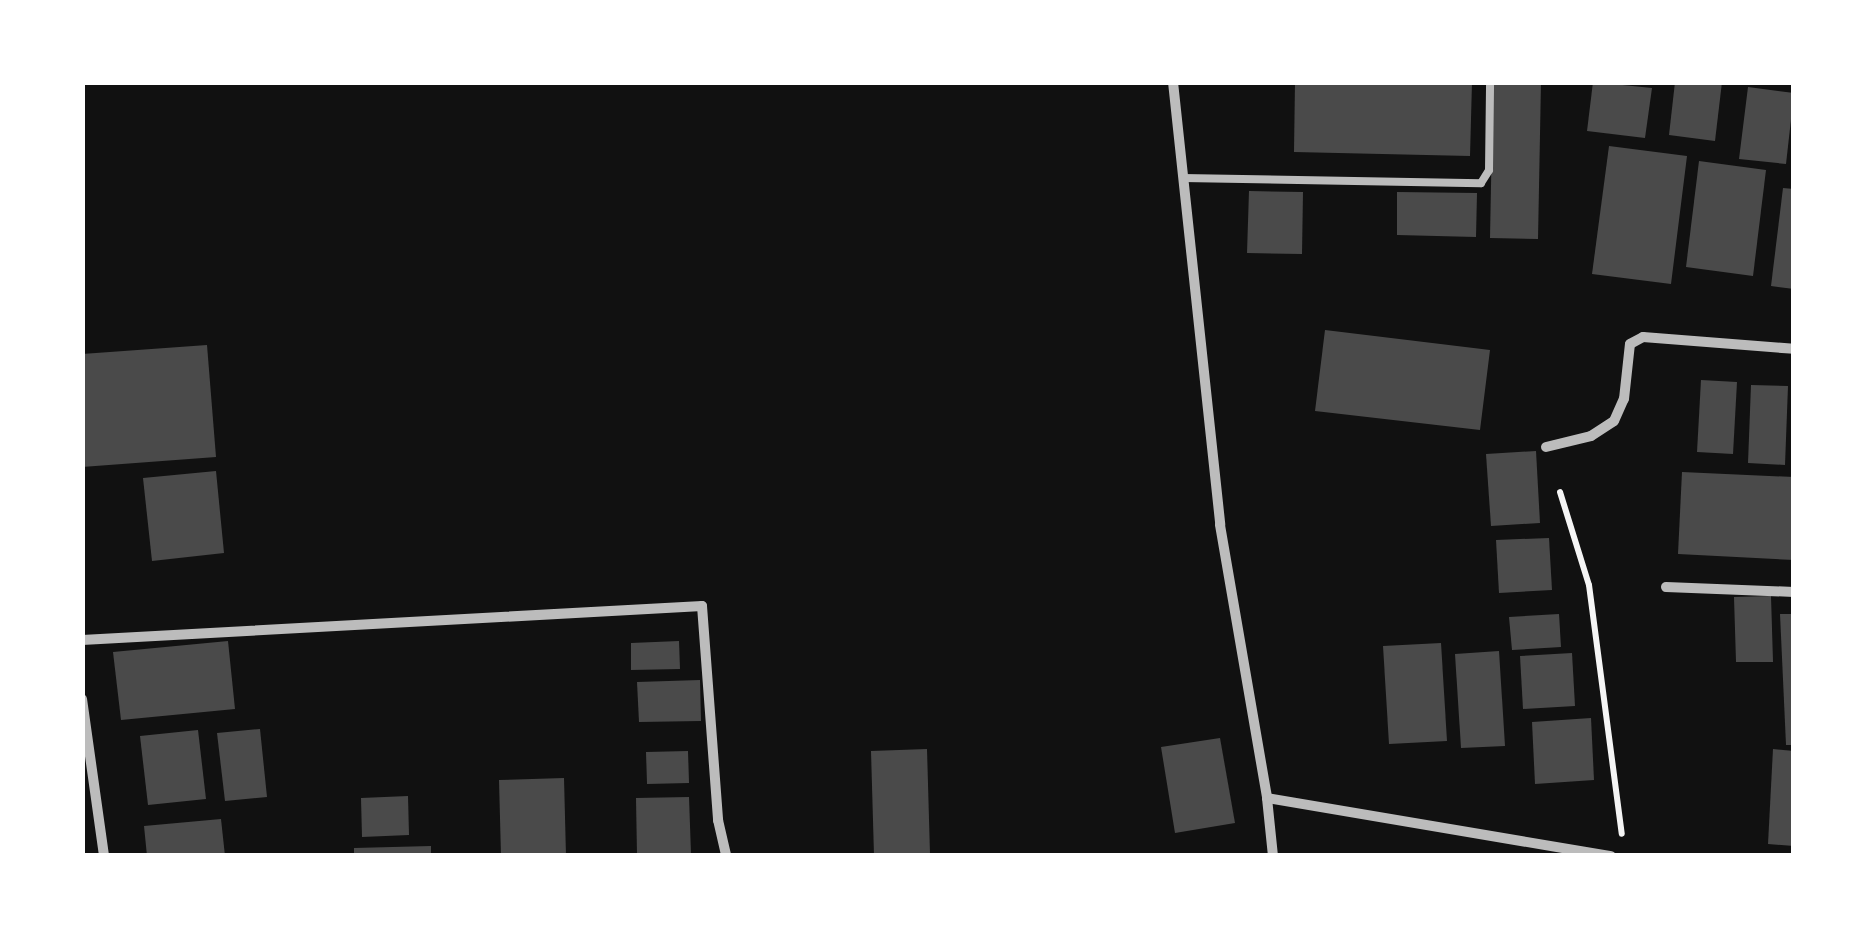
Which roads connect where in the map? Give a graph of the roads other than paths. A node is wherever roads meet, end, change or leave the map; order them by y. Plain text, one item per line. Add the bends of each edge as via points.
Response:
1 (1173, 82) edge
2 (1490, 82) edge
3 (1183, 178) junction
4 (1794, 349) edge
5 (1546, 447) dead end
6 (1666, 588) dead end
7 (1794, 592) edge
8 (82, 640) edge
9 (82, 699) edge
10 (1268, 798) junction
11 (104, 856) edge
12 (726, 856) edge
13 (1273, 856) edge
14 (1612, 856) edge

1 - 3 street
2 - 3 lane via 1490,170 1481,183
3 - 10 street via 1220,525
4 - 5 street via 1643,337 1630,344 1624,399 1614,421 1591,436
6 - 7 street
8 - 12 street via 702,606
9 - 11 street
10 - 13 street
10 - 14 street

